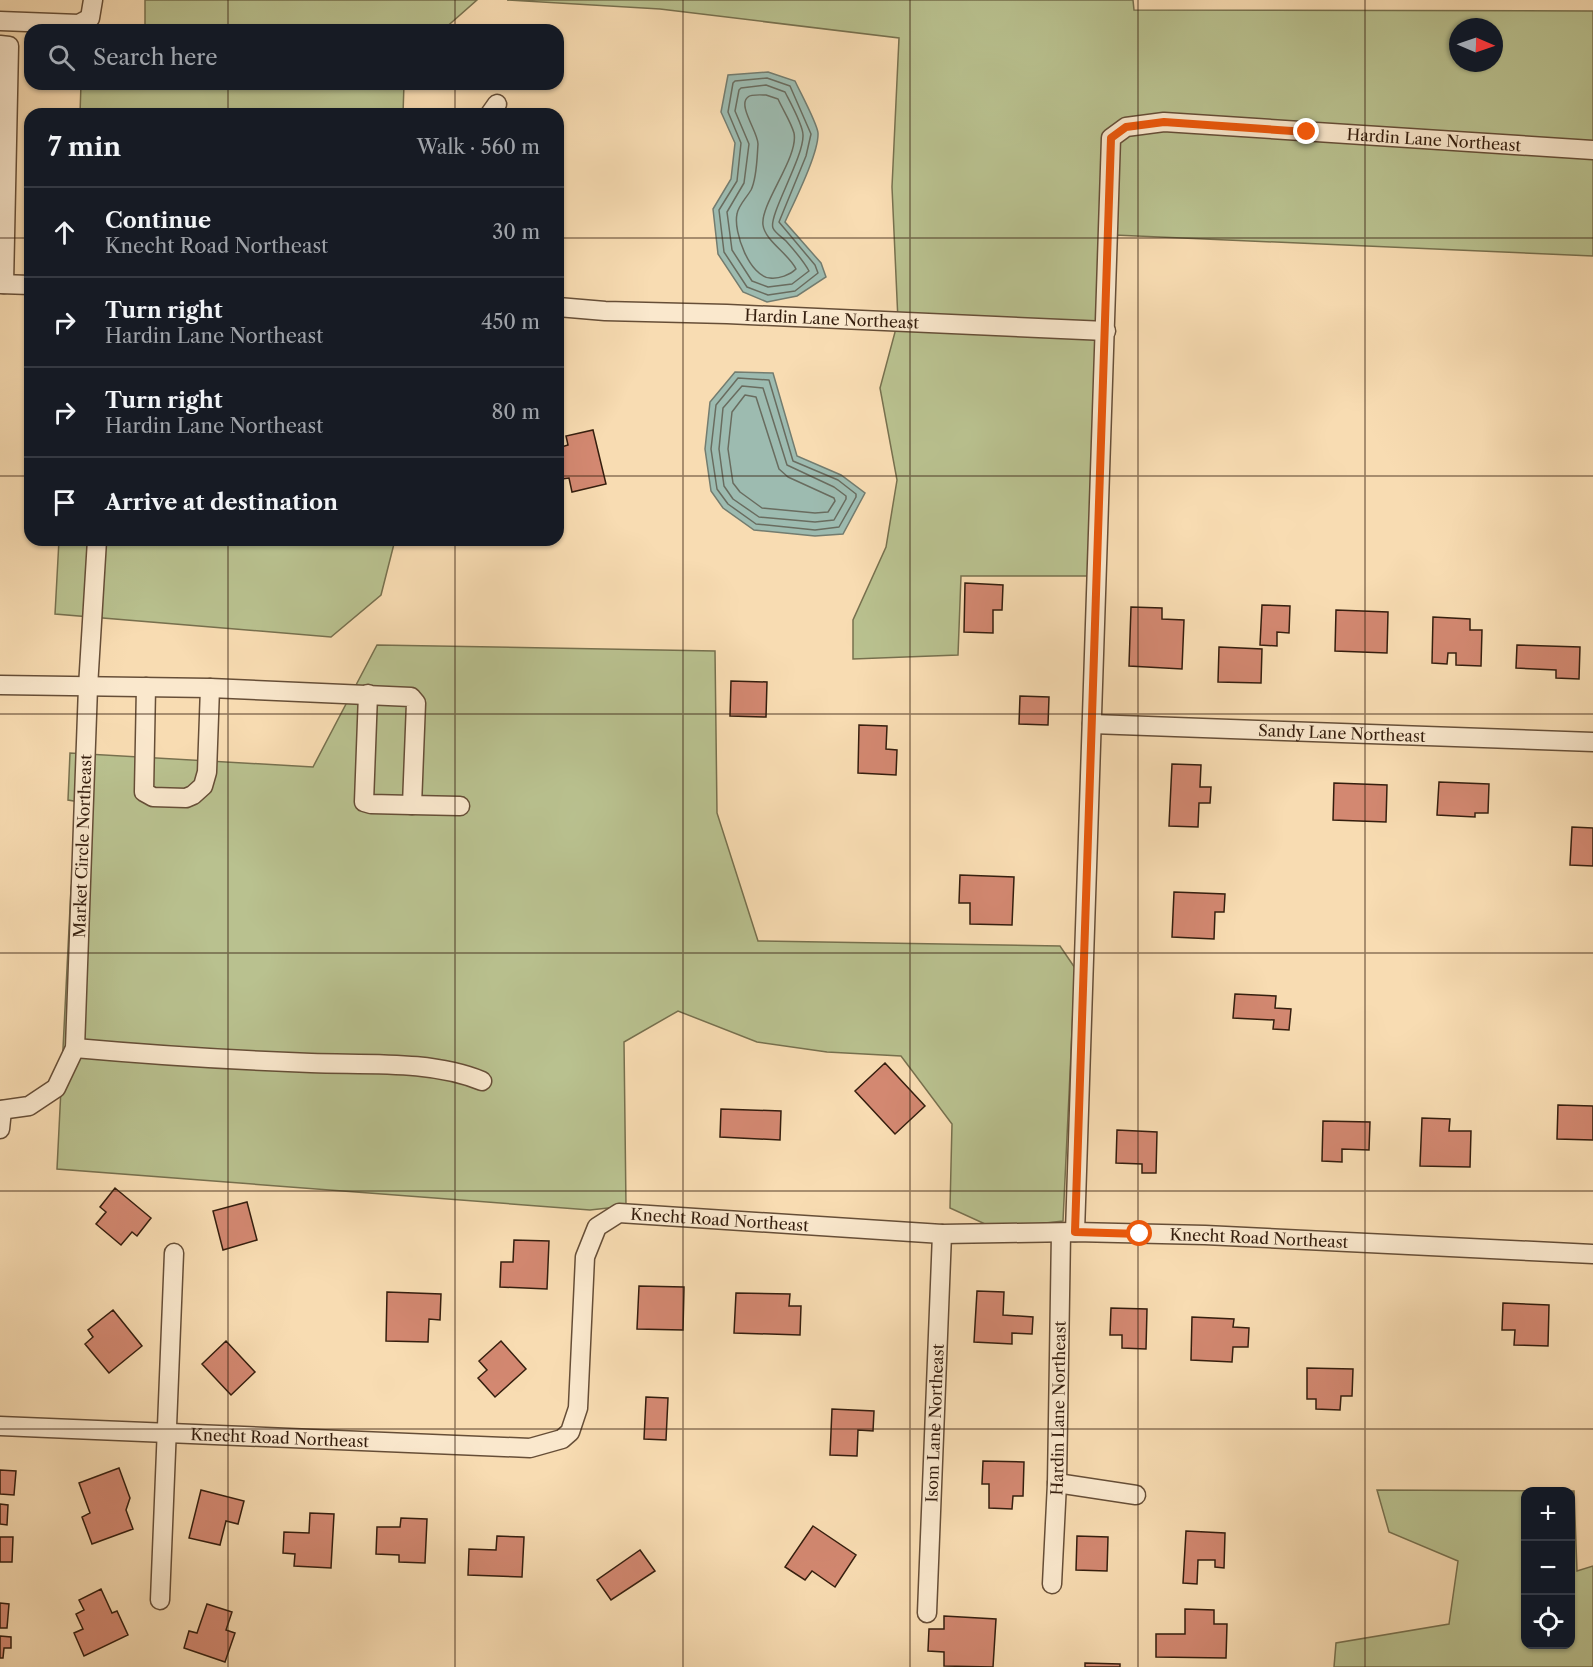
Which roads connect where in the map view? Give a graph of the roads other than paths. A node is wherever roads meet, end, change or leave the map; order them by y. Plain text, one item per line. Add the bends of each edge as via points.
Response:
1 (93, 0) edge
2 (0, 21) edge
3 (0, 45) edge
4 (1593, 150) edge
5 (2, 284) edge
6 (24, 285) edge
7 (564, 308) edge
8 (1106, 331) junction
9 (97, 546) edge
10 (0, 685) edge
11 (88, 687) junction
12 (146, 687) junction
13 (210, 688) junction
14 (368, 694) junction
15 (1092, 724) junction
16 (1593, 742) edge
17 (412, 805) junction
18 (460, 806) dead end
19 (75, 1048) junction
20 (482, 1081) dead end
21 (1, 1110) edge
22 (0, 1129) edge
23 (1068, 1233) junction
24 (942, 1234) junction
25 (174, 1253) dead end
26 (1593, 1254) edge
27 (0, 1426) edge
28 (167, 1431) junction
29 (1057, 1483) junction
30 (1136, 1495) dead end
31 (1052, 1584) dead end
32 (160, 1600) dead end
33 (927, 1613) dead end

1 - 2 street via 90,18 79,24
3 - 5 street via 9,46
4 - 8 street, Hardin Lane Northeast via 1164,122 1126,127 1111,138
5 - 6 street
7 - 8 street, Hardin Lane Northeast
8 - 15 street, Hardin Lane Northeast
9 - 11 street, Market Circle Northeast
10 - 11 street
11 - 12 street
11 - 19 street, Market Circle Northeast
12 - 13 street
12 - 13 street via 142,788 147,796 186,798 199,790 207,772
13 - 14 street
14 - 17 street via 411,697 416,703
14 - 17 street via 364,802
15 - 16 street, Sandy Lane Northeast
15 - 23 street, Hardin Lane Northeast
17 - 18 street
19 - 20 street via 414,1067 446,1070
19 - 21 street, Market Circle Northeast via 56,1088 29,1106
21 - 22 street
23 - 24 street, Knecht Road Northeast
23 - 26 street, Knecht Road Northeast
23 - 29 street, Hardin Lane Northeast
24 - 28 street, Knecht Road Northeast via 619,1213 597,1227 585,1257 578,1408 570,1432 562,1439 530,1448
24 - 33 street, Isom Lane Northeast
25 - 28 street
27 - 28 street, Knecht Road Northeast
28 - 32 street
29 - 30 street
29 - 31 street, Hardin Lane Northeast

